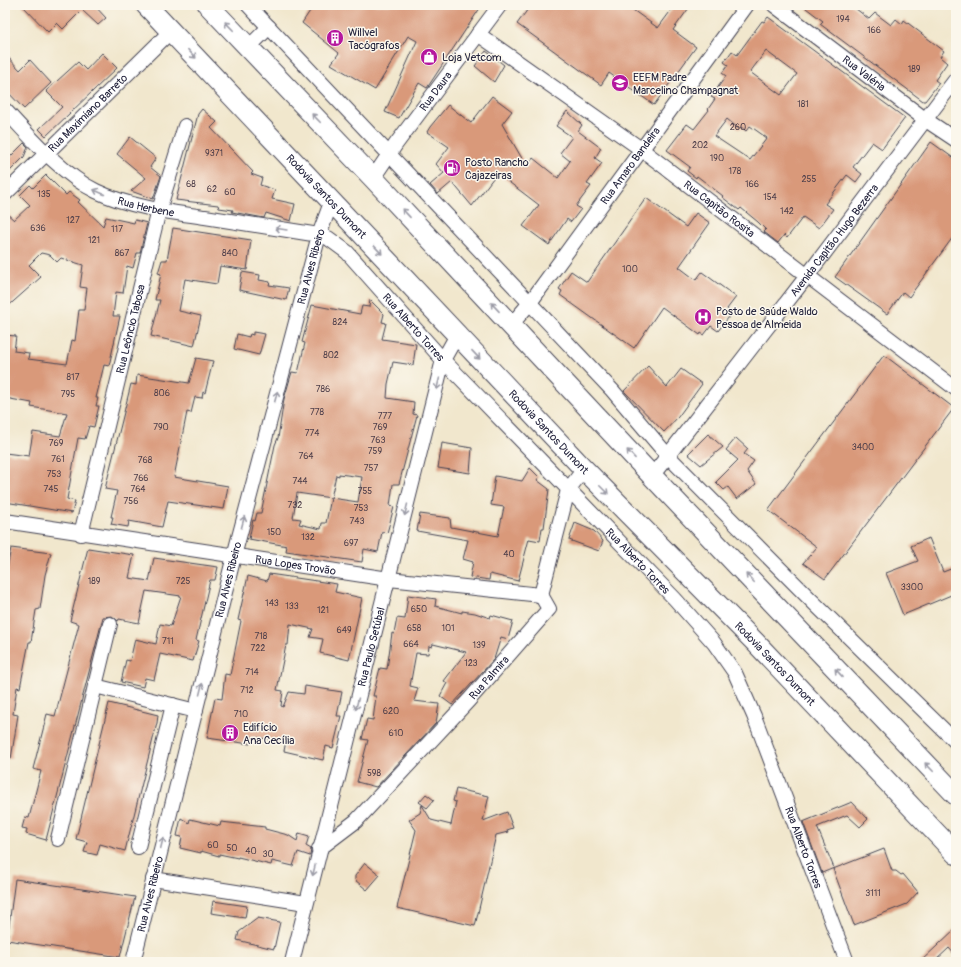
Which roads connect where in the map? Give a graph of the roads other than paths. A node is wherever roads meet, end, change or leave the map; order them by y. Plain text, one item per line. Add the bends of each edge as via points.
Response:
1 (146, 5) edge
2 (208, 5) edge
3 (248, 5) edge
4 (500, 5) edge
5 (747, 5) edge
6 (774, 5) edge
7 (269, 27) junction
8 (171, 31) junction
9 (478, 34) junction
10 (249, 47) junction
11 (956, 79) edge
12 (5, 110) edge
13 (926, 120) junction
14 (185, 126) dead end
15 (956, 140) edge
16 (641, 148) junction
17 (46, 153) junction
18 (390, 154) junction
19 (373, 178) junction
20 (5, 194) edge
21 (332, 200) junction
22 (159, 210) junction
23 (319, 235) junction
24 (807, 276) junction
25 (529, 304) junction
26 (511, 325) junction
27 (457, 335) junction
28 (443, 360) junction
29 (956, 390) edge
30 (668, 456) junction
31 (584, 469) junction
32 (652, 476) junction
33 (568, 490) junction
34 (5, 521) edge
35 (81, 534) junction
36 (234, 556) junction
37 (389, 579) junction
38 (540, 595) junction
39 (110, 624) dead end
40 (95, 686) junction
41 (173, 705) junction
42 (196, 711) junction
43 (956, 742) edge
44 (956, 795) edge
45 (58, 839) dead end
46 (138, 847) dead end
47 (319, 849) junction
48 (956, 854) edge
49 (153, 879) junction
50 (306, 903) junction
51 (133, 962) edge
52 (292, 962) edge
53 (847, 962) edge

1 - 8 highway, Rodovia Santos Dumont
10 -> 2 highway
3 - 7 street
4 - 9 street, Rua Daura
5 - 16 street, Rua Amaro Bandeira
6 - 13 street, Rua Valéria
7 - 10 street
7 - 18 street
8 - 17 street, Rua Maximiano Barreto
8 -> 21 highway, Rodovia Santos Dumont
9 - 16 street, Rua Capitão Rosita
9 - 18 street, Rua Daura
19 -> 10 highway
11 - 13 street, Avenida Capitão Hugo Bezerra
12 - 17 street, Rua Herbene
13 - 15 street, Rua Valéria
13 - 24 street, Avenida Capitão Hugo Bezerra
14 - 22 street, Rua Leôncio Tabosa
16 - 24 street, Rua Capitão Rosita
16 - 25 street, Rua Amaro Bandeira
17 - 20 street, Rua Maximiano Barreto
22 -> 17 street, Rua Herbene via 95,191
18 - 19 street, Rua Daura
18 - 25 street
26 -> 19 highway
21 - 23 street, Rua Alves Ribeiro
21 -> 27 highway, Rodovia Santos Dumont
23 -> 22 street, Rua Herbene
22 - 35 street, Rua Leôncio Tabosa
23 - 28 street, Rua Alberto Torres via 328,238 347,252
36 -> 23 street, Rua Alves Ribeiro
24 - 29 street, Rua Capitão Rosita
24 - 30 street, Avenida Capitão Hugo Bezerra
25 - 26 street, Rua Amaro Bandeira
25 - 30 street via 612,390
32 -> 26 highway
27 - 28 street, Rua Paulo Setúbal
27 -> 31 highway, Rodovia Santos Dumont
28 - 33 street, Rua Alberto Torres
28 -> 37 street, Rua Paulo Setúbal
30 - 32 street, Avenida Capitão Hugo Bezerra
30 - 43 street via 810,600
31 - 33 street
31 -> 48 highway, Rodovia Santos Dumont via 755,642
44 -> 32 highway
33 - 38 street
33 - 53 street, Rua Alberto Torres via 675,599 714,643 735,673 754,716
34 - 35 street, Rua Lopes Trovão
35 - 36 street, Rua Lopes Trovão
36 - 37 street, Rua Lopes Trovão
42 -> 36 street, Rua Alves Ribeiro
37 - 38 street, Rua Lopes Trovão
37 -> 47 street, Rua Paulo Setúbal
38 - 47 street, Rua Palmira via 549,609 356,822
39 - 40 street
40 - 41 street
40 - 45 street
41 - 42 street
41 - 46 street
49 -> 42 street, Rua Alves Ribeiro
47 -> 50 street, Rua Paulo Setúbal
49 - 50 street
49 - 51 street, Rua Alves Ribeiro
50 - 52 street, Rua Paulo Setúbal

